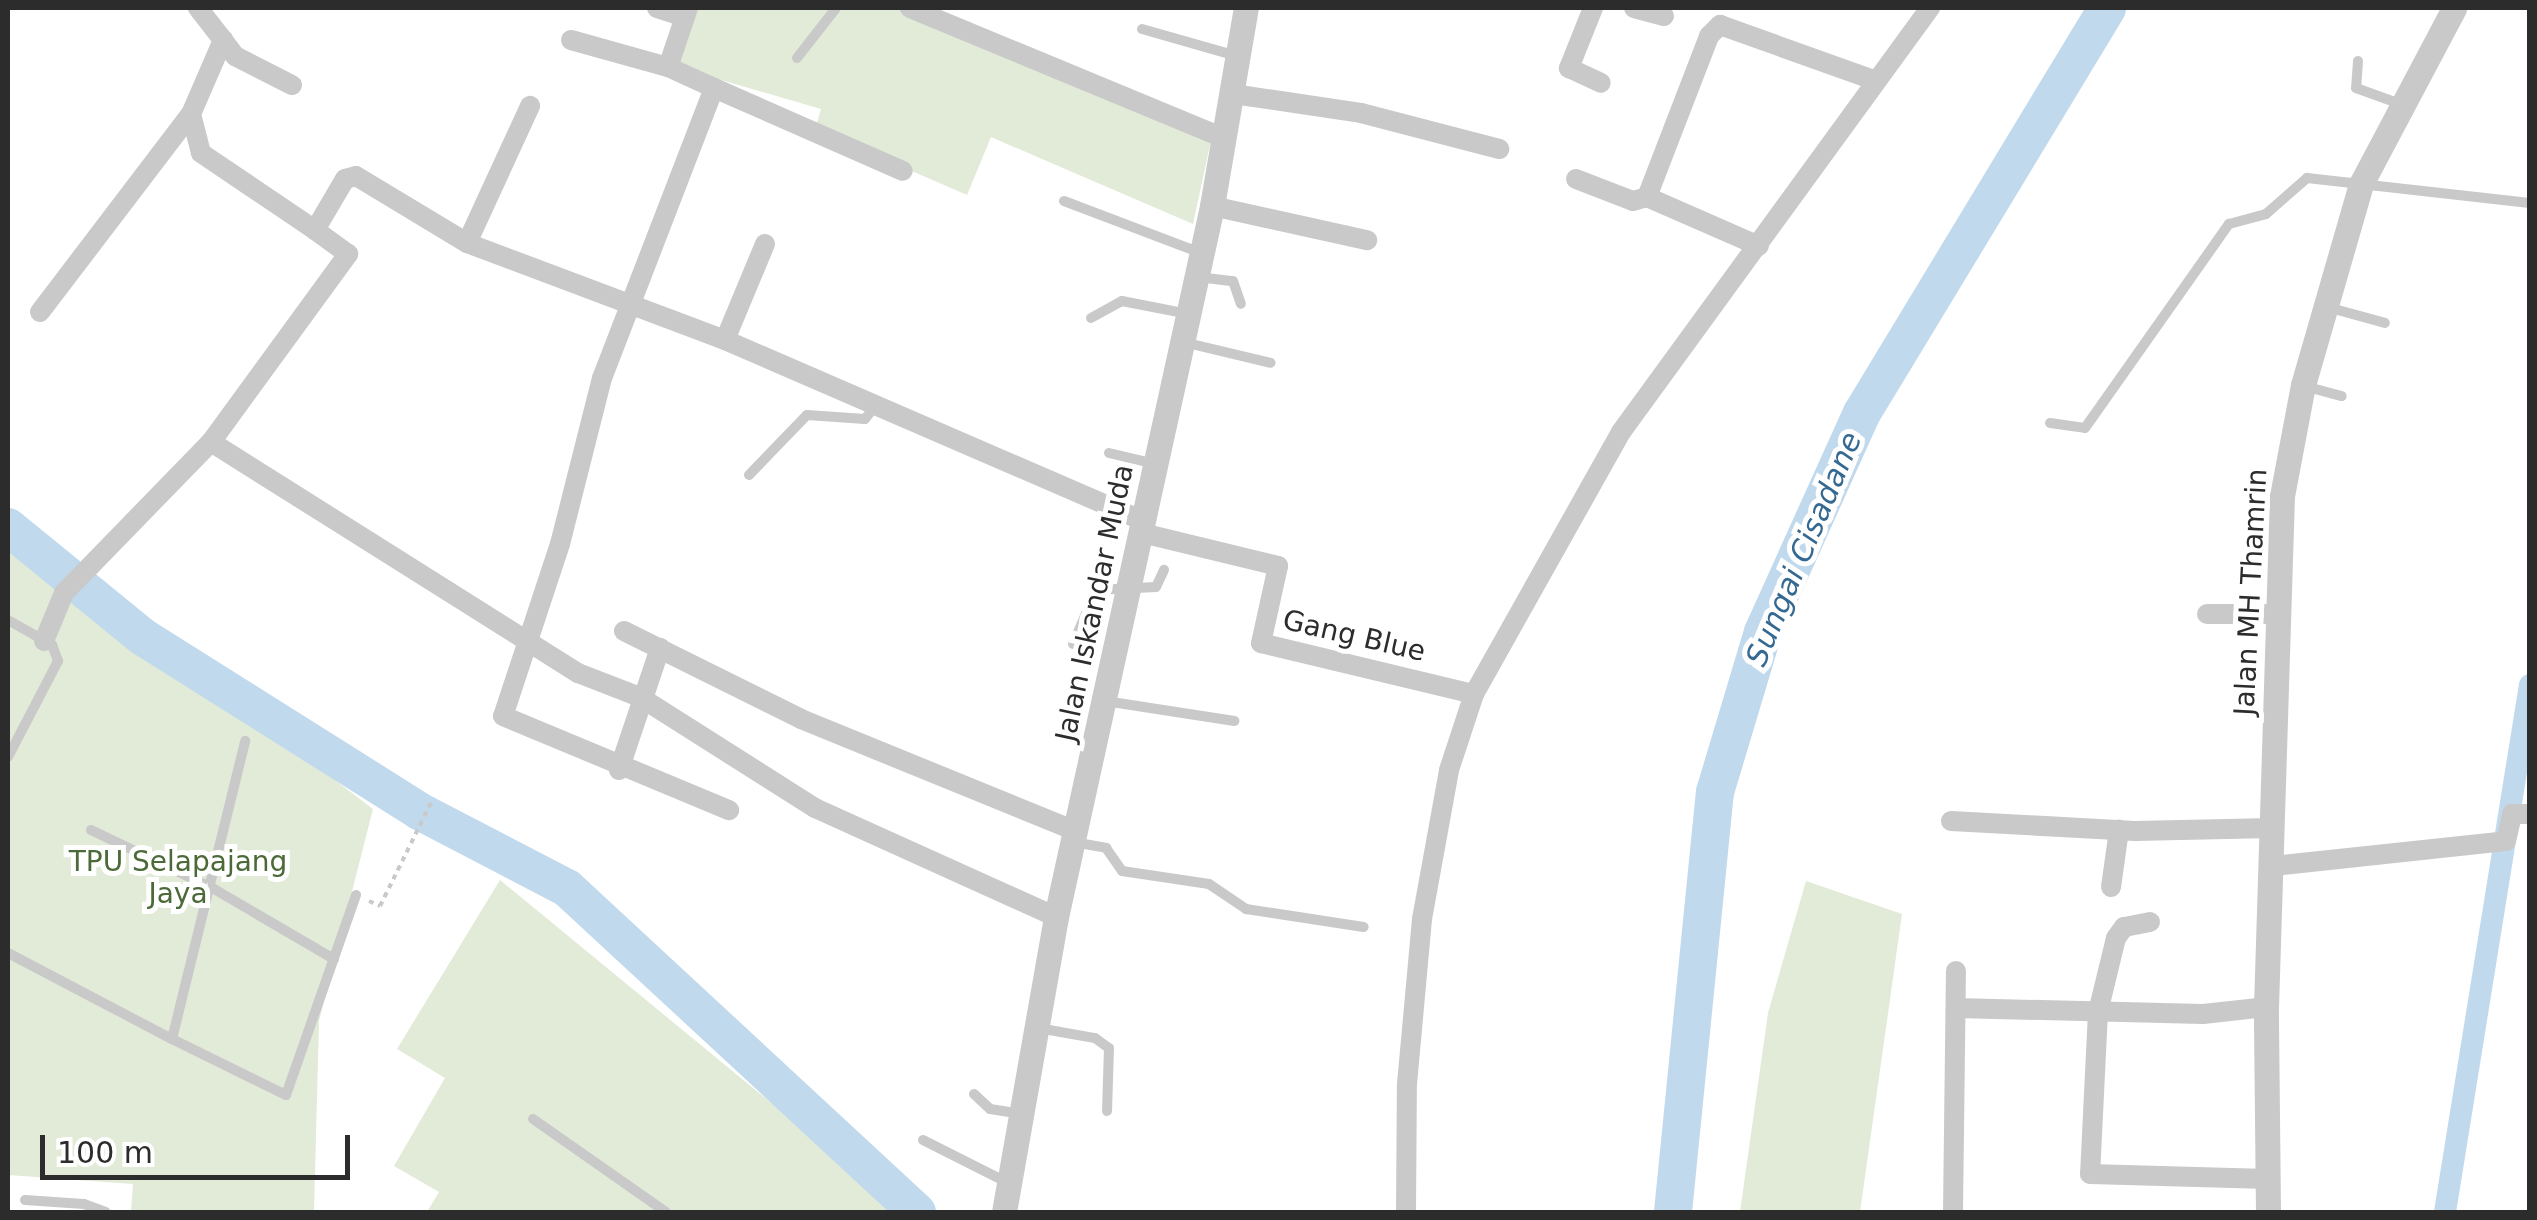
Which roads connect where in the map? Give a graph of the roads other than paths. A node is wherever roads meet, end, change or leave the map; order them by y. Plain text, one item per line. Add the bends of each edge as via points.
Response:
1 (198, 8) edge
2 (657, 8) edge
3 (836, 8) edge
4 (910, 8) edge
5 (1246, 8) edge
6 (1593, 8) edge
7 (1634, 8) edge
8 (1930, 8) edge
9 (2454, 8) edge
10 (686, 12) edge
11 (1664, 16) dead end
12 (1142, 28) dead end
13 (224, 40) junction
14 (572, 40) dead end
15 (1238, 56) junction
16 (797, 58) dead end
17 (2358, 61) dead end
18 (668, 67) junction
19 (1876, 81) junction
20 (1601, 82) dead end
21 (292, 86) dead end
22 (714, 88) junction
23 (1233, 94) junction
24 (2404, 105) junction
25 (530, 106) dead end
26 (191, 114) junction
27 (1221, 138) junction
28 (1499, 150) dead end
29 (903, 171) dead end
30 (1576, 180) dead end
31 (2361, 184) junction
32 (1647, 198) junction
33 (1064, 202) dead end
34 (2530, 202) edge
35 (1212, 206) junction
36 (315, 230) junction
37 (1367, 240) dead end
38 (467, 242) junction
39 (765, 244) dead end
40 (1759, 246) junction
41 (1199, 266) junction
42 (628, 302) junction
43 (1241, 304) dead end
44 (2326, 306) junction
45 (40, 312) dead end
46 (1189, 314) junction
47 (1090, 318) dead end
48 (2385, 323) dead end
49 (725, 340) junction
50 (1182, 342) junction
51 (1271, 363) dead end
52 (2303, 386) junction
53 (2342, 396) dead end
54 (876, 405) junction
55 (2050, 424) dead end
56 (210, 442) junction
57 (1109, 452) dead end
58 (1156, 464) junction
59 (749, 476) dead end
60 (1143, 527) junction
61 (1164, 570) dead end
62 (1130, 584) junction
63 (2207, 614) dead end
64 (2275, 614) junction
65 (8, 620) edge
66 (624, 631) dead end
67 (44, 641) junction
68 (529, 642) junction
69 (1074, 644) dead end
70 (660, 648) junction
71 (1474, 694) junction
72 (640, 696) junction
73 (1104, 700) junction
74 (1234, 721) dead end
75 (245, 741) dead end
76 (8, 757) edge
77 (619, 770) junction
78 (729, 810) dead end
79 (2530, 814) edge
80 (1951, 821) dead end
81 (2273, 828) junction
82 (92, 830) dead end
83 (2120, 830) junction
84 (1073, 836) junction
85 (2273, 866) junction
86 (2111, 888) dead end
87 (214, 889) junction
88 (356, 895) dead end
89 (1056, 916) junction
90 (2150, 922) dead end
91 (1364, 927) dead end
92 (8, 953) edge
93 (334, 959) junction
94 (1956, 971) dead end
95 (2266, 1007) junction
96 (1956, 1008) junction
97 (2098, 1012) junction
98 (1036, 1027) junction
99 (172, 1039) junction
100 (974, 1094) dead end
101 (1106, 1110) dead end
102 (1022, 1114) junction
103 (533, 1119) dead end
104 (922, 1140) dead end
105 (2268, 1180) junction
106 (1009, 1184) junction
107 (25, 1200) dead end
108 (106, 1212) edge
109 (666, 1212) edge
110 (1004, 1212) edge
111 (1406, 1212) edge
112 (1953, 1212) edge
113 (2268, 1212) edge

1 - 13 street
2 - 10 street
3 - 16 lane
4 - 27 street
5 - 15 street, Jalan Iskandar Muda
6 - 20 street via 1569,68
7 - 11 street
8 - 19 street
9 - 24 street, Jalan MH Thamrin
10 - 18 street
12 - 15 lane
13 - 21 street via 235,56
13 - 26 street
14 - 18 street
15 - 23 street, Jalan Iskandar Muda
17 - 24 lane via 2356,88
18 - 22 street
19 - 32 street via 1720,25 1709,36
19 - 40 street
22 - 29 street
22 - 42 street
23 - 27 street, Jalan Iskandar Muda
23 - 28 street via 1361,112
24 - 31 street, Jalan MH Thamrin
25 - 38 street
26 - 36 street via 201,152
26 - 45 street
27 - 35 street, Jalan Iskandar Muda
30 - 32 street via 1633,201
31 - 34 lane
31 - 44 street, Jalan MH Thamrin
31 - 55 lane via 2307,178 2266,214 2234,220 2093,420 2075,430
32 - 40 street
33 - 41 lane
35 - 37 street
35 - 41 street, Jalan Iskandar Muda
36 - 38 street via 350,175
36 - 56 street via 348,254
38 - 42 street
39 - 49 street
40 - 71 street via 1621,432
41 - 43 lane via 1233,282
41 - 46 street, Jalan Iskandar Muda
42 - 49 street
42 - 68 street
44 - 48 lane
44 - 52 street, Jalan MH Thamrin
46 - 47 lane via 1122,300
46 - 50 street, Jalan Iskandar Muda
49 - 54 street
50 - 51 lane
50 - 58 street, Jalan Iskandar Muda
52 - 53 lane
52 - 64 street, Jalan MH Thamrin via 2282,496
54 - 59 lane via 865,419 807,415
54 - 60 street
56 - 67 street via 64,593
56 - 68 street
57 - 58 lane
58 - 60 street, Jalan Iskandar Muda
60 - 62 street, Jalan Iskandar Muda
60 - 71 street, Gang Blue via 1278,566 1261,644
61 - 62 lane via 1156,587
62 - 69 lane via 1096,590
62 - 73 street, Jalan Iskandar Muda
63 - 64 street
64 - 81 street, Jalan MH Thamrin
65 - 67 lane
66 - 70 street
67 - 76 lane via 56,651 56,672
68 - 72 street via 578,673
68 - 77 street via 503,716
70 - 72 street
70 - 84 street via 802,719
71 - 111 street via 1449,770 1420,934 1406,1084
72 - 77 street
72 - 89 street via 816,808
73 - 74 lane
73 - 84 street, Jalan Iskandar Muda
75 - 87 lane
77 - 78 street
79 - 85 street via 2512,814 2506,841
80 - 83 street
81 - 83 street
81 - 85 street, Jalan MH Thamrin
82 - 87 lane
83 - 86 street
84 - 89 street, Jalan Iskandar Muda
84 - 91 lane via 1106,848 1122,871 1210,884 1246,908
85 - 95 street, Jalan MH Thamrin
87 - 93 lane
87 - 99 lane
88 - 93 lane
89 - 98 street, Jalan Iskandar Muda
90 - 97 street via 2124,928 2116,938
92 - 99 lane
93 - 99 lane via 284,1096
94 - 96 street
95 - 97 street
95 - 105 street, Jalan MH Thamrin
96 - 97 street
96 - 112 street
97 - 105 street via 2090,1174
98 - 101 lane via 1095,1038 1109,1048
98 - 102 street, Jalan Iskandar Muda
100 - 102 lane via 990,1108
102 - 106 street, Jalan Iskandar Muda
103 - 109 lane
104 - 106 lane
105 - 113 street, Jalan MH Thamrin
106 - 110 street, Jalan Iskandar Muda
107 - 108 lane

